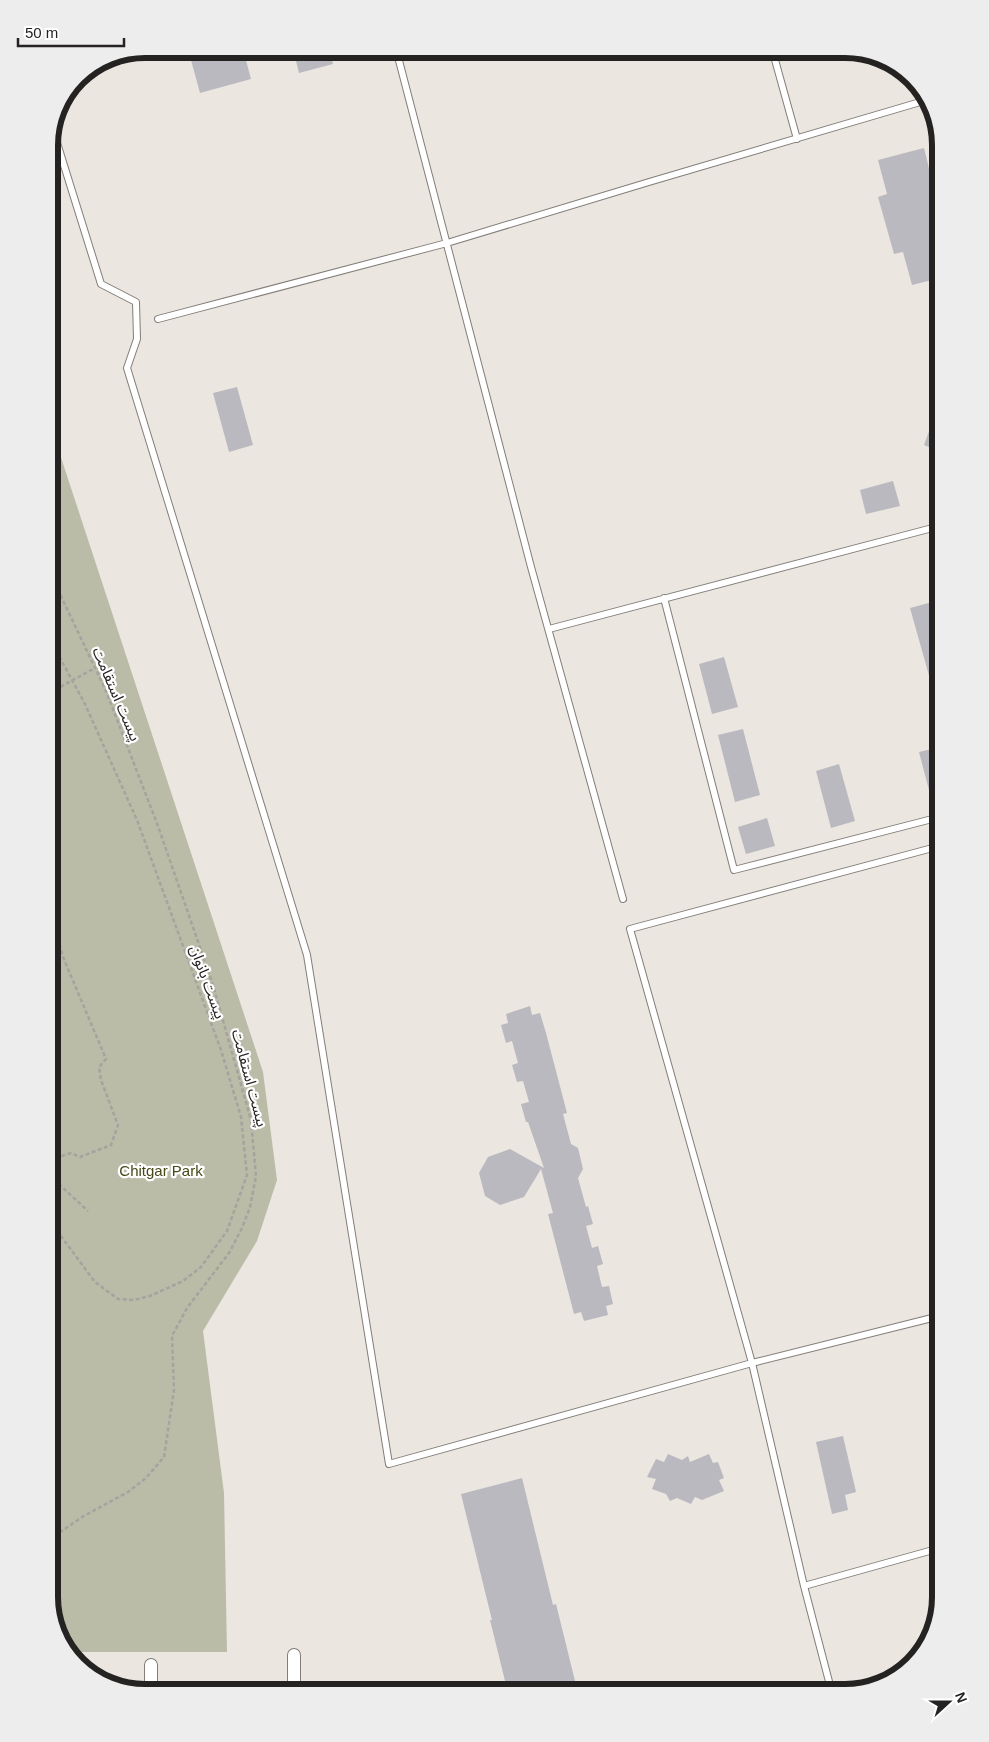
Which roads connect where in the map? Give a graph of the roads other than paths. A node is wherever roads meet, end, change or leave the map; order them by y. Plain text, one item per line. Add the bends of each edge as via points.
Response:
1 (398, 58) edge
2 (774, 58) edge
3 (920, 102) edge
4 (796, 139) junction
5 (58, 146) edge
6 (447, 243) junction
7 (158, 319) dead end
8 (932, 528) edge
9 (664, 598) junction
10 (548, 629) junction
11 (932, 819) edge
12 (932, 848) edge
13 (623, 899) dead end
14 (932, 1318) edge
15 (752, 1363) junction
16 (932, 1550) edge
17 (804, 1586) junction
18 (294, 1655) dead end
19 (152, 1665) dead end
20 (151, 1684) edge
21 (294, 1684) edge
22 (830, 1684) edge

1 - 6 lane
2 - 4 lane
3 - 4 lane
4 - 6 lane
5 - 15 lane via 101,284 136,302 137,339 127,368 307,955 389,1464
6 - 7 lane
6 - 10 lane
8 - 9 lane
9 - 10 lane
9 - 11 lane via 734,870
10 - 13 lane
12 - 15 lane via 630,929
14 - 15 lane
15 - 17 lane
16 - 17 lane
17 - 22 lane
18 - 21 street
19 - 20 street

